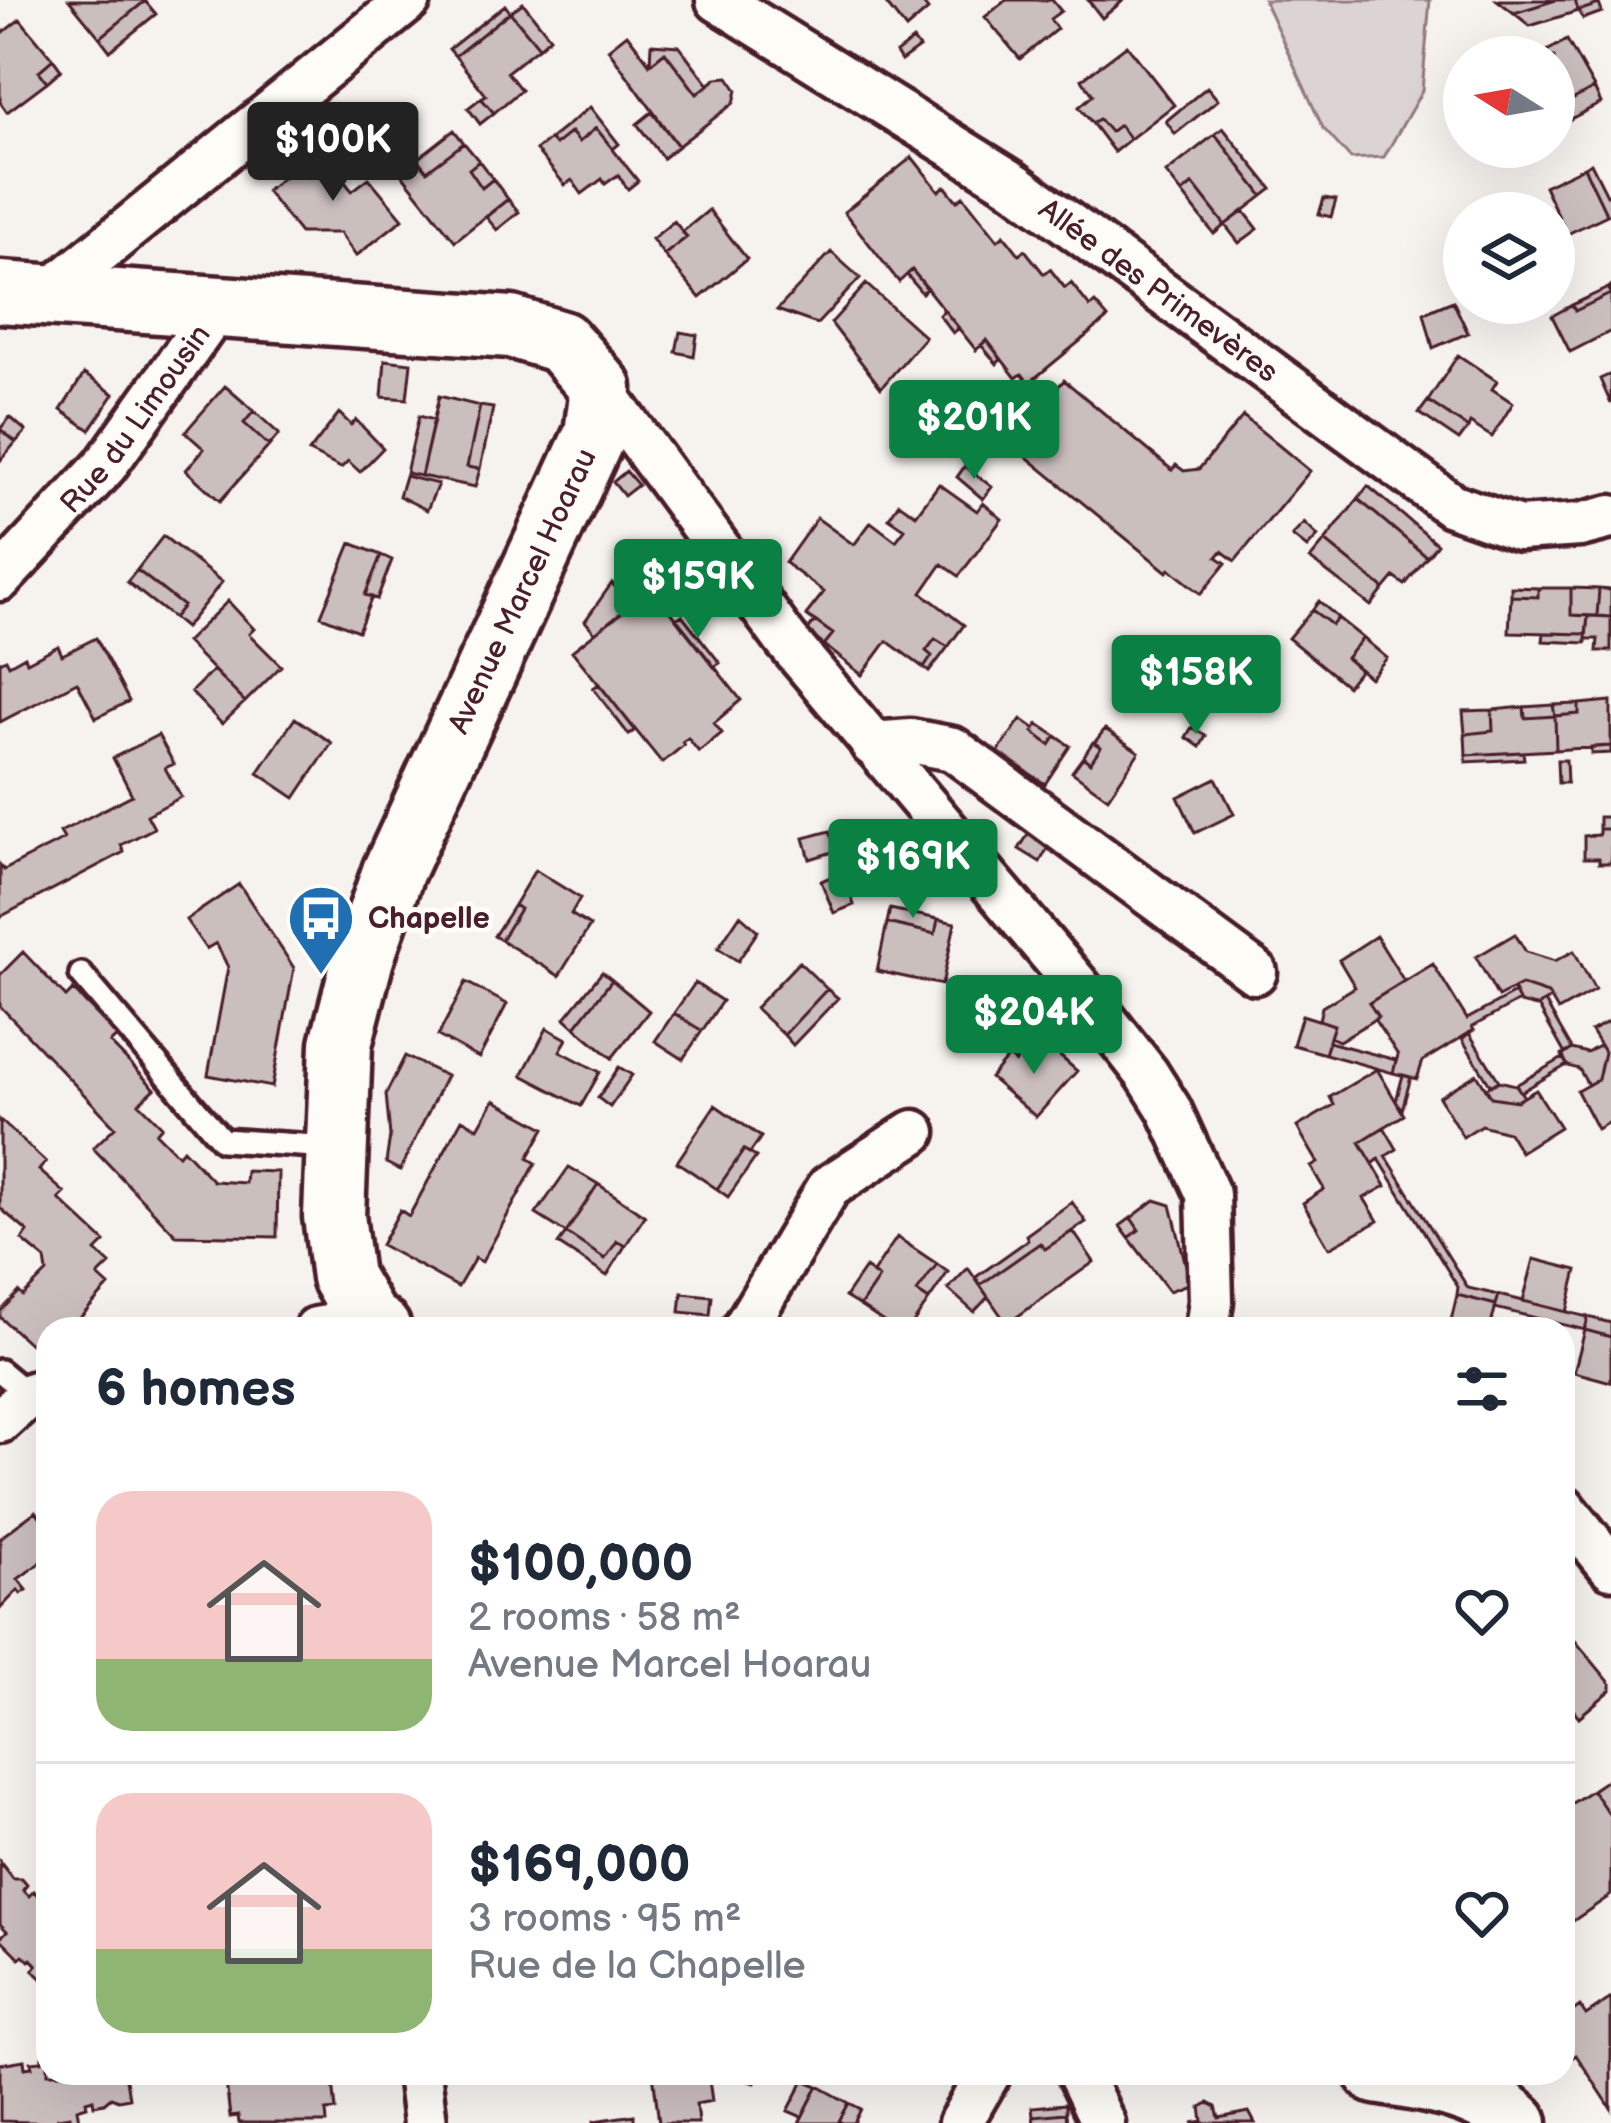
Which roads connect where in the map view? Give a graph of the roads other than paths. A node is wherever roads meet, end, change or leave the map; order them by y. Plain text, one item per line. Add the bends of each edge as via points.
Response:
1 (409, 0) edge
2 (718, 0) edge
3 (22, 294) edge
4 (218, 307) junction
5 (601, 388) junction
6 (1611, 517) edge
7 (0, 580) edge
8 (872, 744) junction
9 (1255, 972) dead end
10 (81, 974) dead end
11 (914, 1132) dead end
12 (337, 1148) junction
13 (354, 1317) edge
14 (751, 1317) edge
15 (1209, 1317) edge
16 (1575, 1522) edge
17 (1611, 1567) edge
18 (420, 2085) edge
19 (982, 2085) edge
20 (1085, 2085) edge
21 (1443, 2085) edge
22 (425, 2123) edge
23 (960, 2123) edge
24 (1103, 2123) edge
25 (1517, 2123) edge

1 - 3 street
2 - 6 street, Allée des Primevères via 1014,184 1451,505 1519,529
3 - 4 main road
4 - 5 main road via 511,327 561,342
4 - 7 street, Rue du Limousin via 105,466
5 - 8 street via 785,640
5 - 12 main road, Avenue Marcel Hoarau via 595,434 393,872 363,958 341,1043
8 - 9 street via 953,749
8 - 15 street via 1078,986 1169,1109 1208,1195
10 - 12 lane via 222,1140
11 - 14 street via 829,1187
12 - 13 main road, Avenue Marcel Hoarau via 334,1216
16 - 17 street
18 - 22 street
19 - 23 street
20 - 24 street
21 - 25 main road

